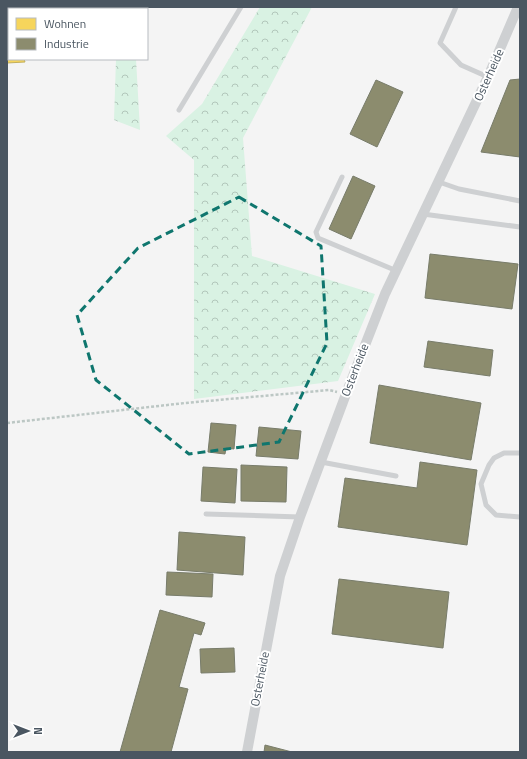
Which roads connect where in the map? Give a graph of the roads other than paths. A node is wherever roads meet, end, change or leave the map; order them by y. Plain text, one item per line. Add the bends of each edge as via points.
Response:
1 (241, 7) edge
2 (456, 7) edge
3 (518, 7) edge
4 (488, 77) junction
5 (179, 110) dead end
6 (342, 177) dead end
7 (438, 182) junction
8 (520, 201) edge
9 (423, 214) junction
10 (520, 226) edge
11 (397, 271) junction
12 (520, 454) edge
13 (321, 462) junction
14 (396, 476) dead end
15 (206, 514) dead end
16 (300, 517) junction
17 (520, 517) edge
18 (247, 752) edge

1 - 5 lane
2 - 4 lane via 440,43 461,65
3 - 4 street, Osterheide
4 - 7 street, Osterheide
6 - 11 lane via 316,232 318,238
7 - 8 lane via 459,189
7 - 9 street, Osterheide
9 - 10 lane
9 - 11 street, Osterheide
11 - 13 street, Osterheide via 385,294
12 - 17 lane via 504,453 494,458 481,484 486,504 496,515
13 - 14 lane
13 - 16 street, Osterheide
15 - 16 lane
16 - 18 street, Osterheide via 280,576

